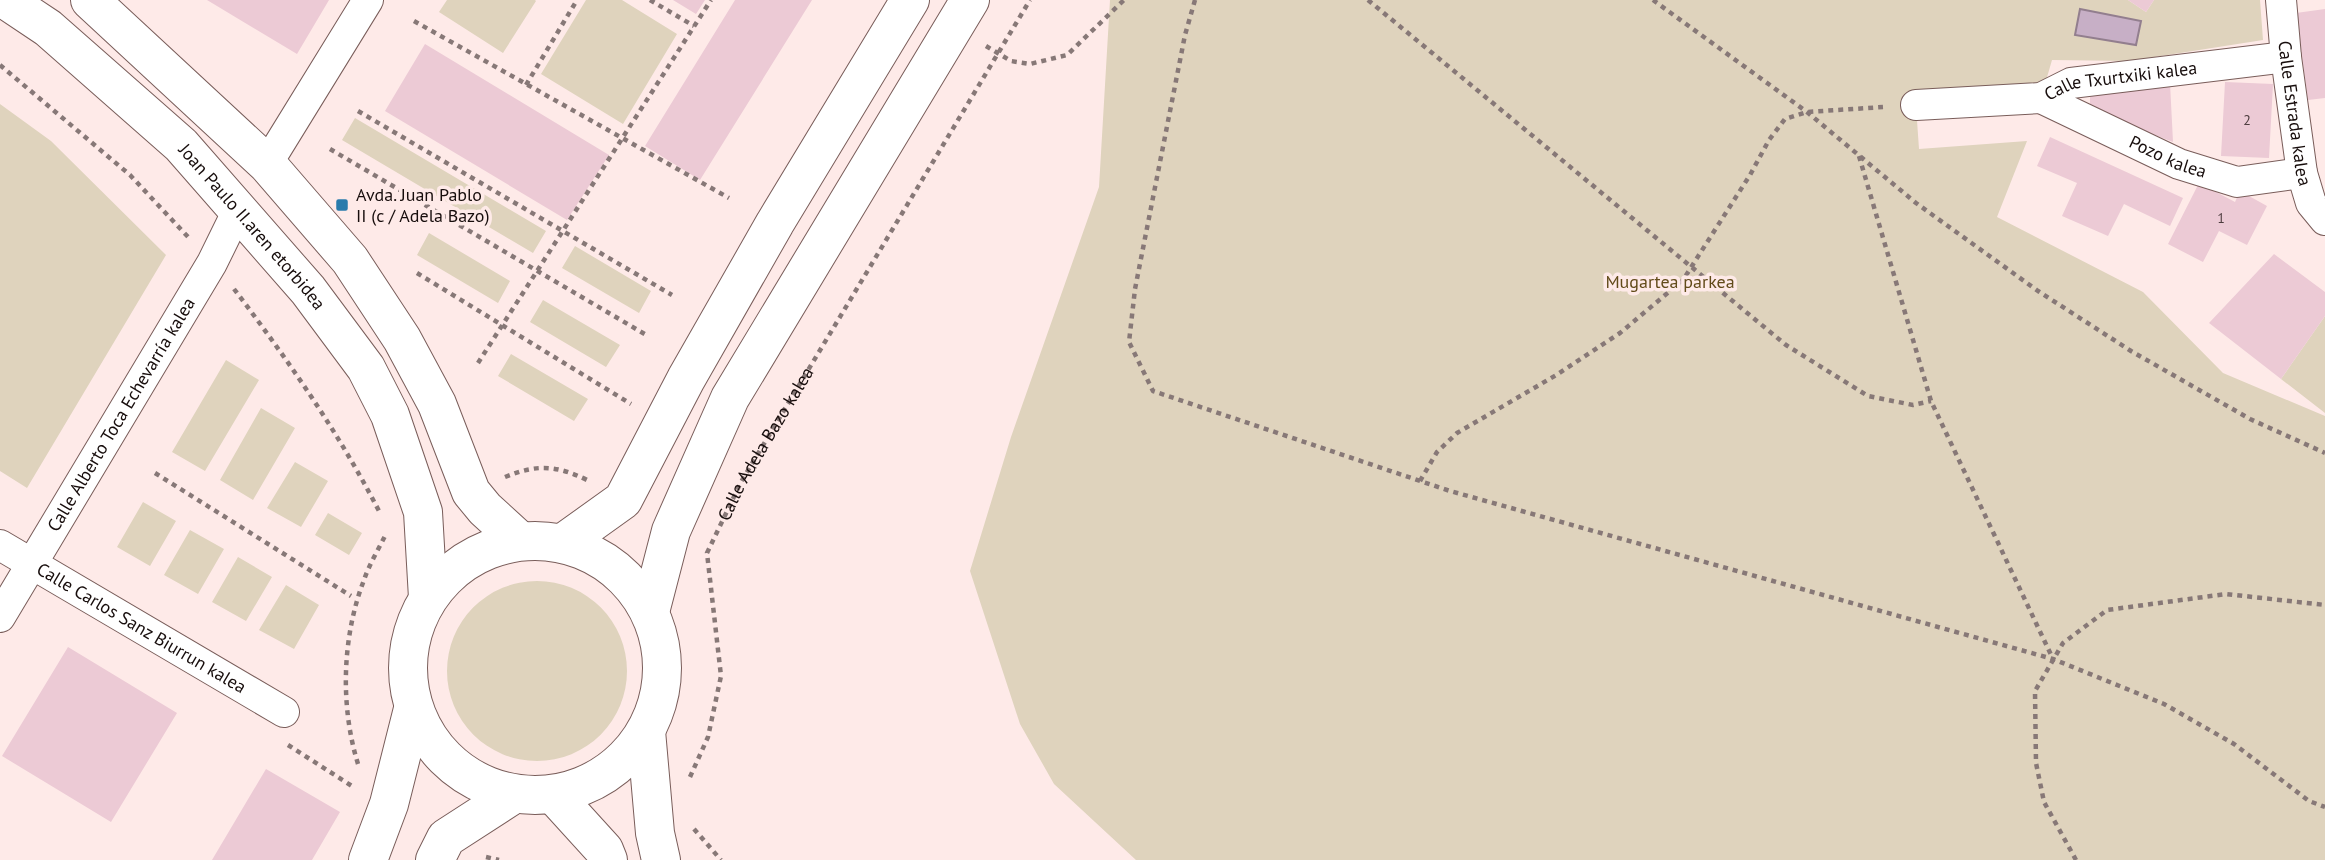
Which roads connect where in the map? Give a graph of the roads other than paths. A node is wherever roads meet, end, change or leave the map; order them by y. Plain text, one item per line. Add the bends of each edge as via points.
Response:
1 (6, 0) edge
2 (90, 0) edge
3 (368, 0) edge
4 (910, 0) edge
5 (970, 0) edge
6 (2281, 0) edge
7 (2286, 57) junction
8 (2041, 98) junction
9 (1916, 105) road end
10 (267, 164) junction
11 (2302, 173) junction
12 (238, 211) junction
13 (2325, 220) edge
14 (520, 541) junction
15 (562, 544) junction
16 (0, 545) edge
17 (31, 564) junction
18 (428, 598) junction
19 (650, 612) junction
20 (0, 617) edge
21 (413, 709) junction
22 (284, 712) dead end
23 (646, 731) junction
24 (514, 794) junction
25 (554, 795) junction
26 (667, 838) edge
27 (441, 849) edge
28 (368, 860) edge
29 (608, 860) edge

1 - 12 main road, Joan Paulo II.aren etorbidea via 48,28 181,145
2 - 10 main road
3 - 10 street
4 - 15 main road via 693,367 624,500
5 - 19 main road via 730,398 671,531
6 - 7 street, Calle Estrada kalea
7 - 8 street, Calle Txurtxiki kalea via 2071,83
7 - 11 street, Calle Estrada kalea
8 - 9 street, Calle Txurtxiki kalea
8 - 11 street, Pozo kalea via 2179,164 2237,182
10 - 14 main road via 350,260 437,404 471,492
11 - 13 street, Calle Estrada kalea via 2311,204
12 - 17 street, Calle Alberto Toca Echevarría kalea via 212,263
12 - 18 main road, Joan Paulo II.aren etorbidea via 308,290 366,368 390,415 423,512
14 - 15 main road
14 - 18 main road via 484,550 453,570
15 - 19 main road via 598,557 628,580
16 - 17 street, Calle Carlos Sanz Biurrun kalea
17 - 20 street, Calle Alberto Toca Echevarría kalea
17 - 22 street, Calle Carlos Sanz Biurrun kalea
18 - 21 main road via 411,633 407,671
19 - 23 main road via 662,651 661,692
21 - 24 main road via 428,740 451,765 480,784
21 - 28 main road via 389,804
23 - 25 main road via 622,761 590,783
23 - 26 main road
24 - 25 main road
24 - 27 main road
25 - 29 main road

